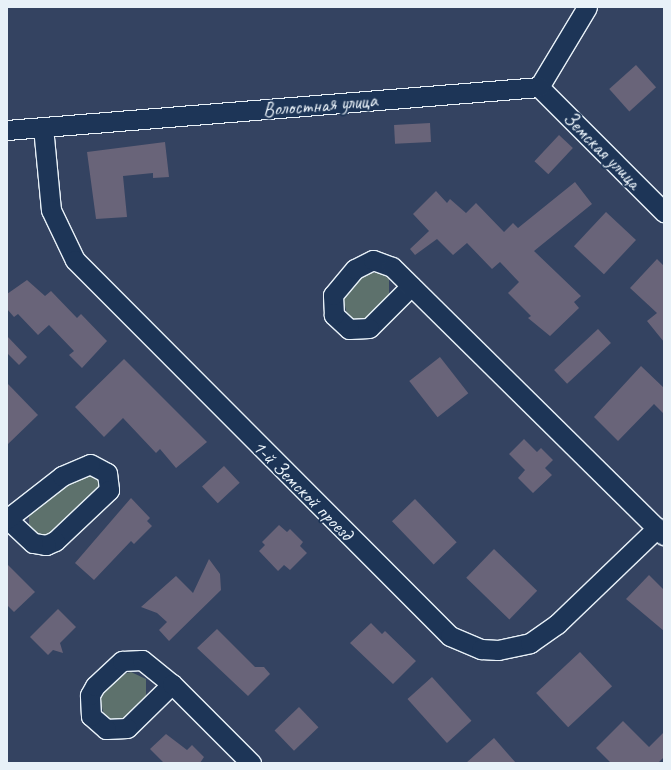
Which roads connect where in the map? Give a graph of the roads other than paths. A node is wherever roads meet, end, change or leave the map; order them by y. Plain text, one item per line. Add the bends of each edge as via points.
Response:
1 (587, 7) edge
2 (539, 87) junction
3 (43, 127) junction
4 (7, 130) edge
5 (664, 212) edge
6 (411, 286) dead end
7 (7, 519) edge
8 (660, 531) edge
9 (172, 684) dead end
10 (250, 763) edge

1 - 2 street
2 - 3 street, Волостная улица
2 - 5 street, Земская улица
3 - 4 street, Волостная улица
3 - 8 street, 1-й Земской проезд via 51,210 75,260 450,636 487,649 514,648 530,643 557,624
6 - 8 street, 1-й Земской проезд
7 - 7 street via 74,468 97,465 110,477 109,490 46,545 33,543
9 - 10 street

